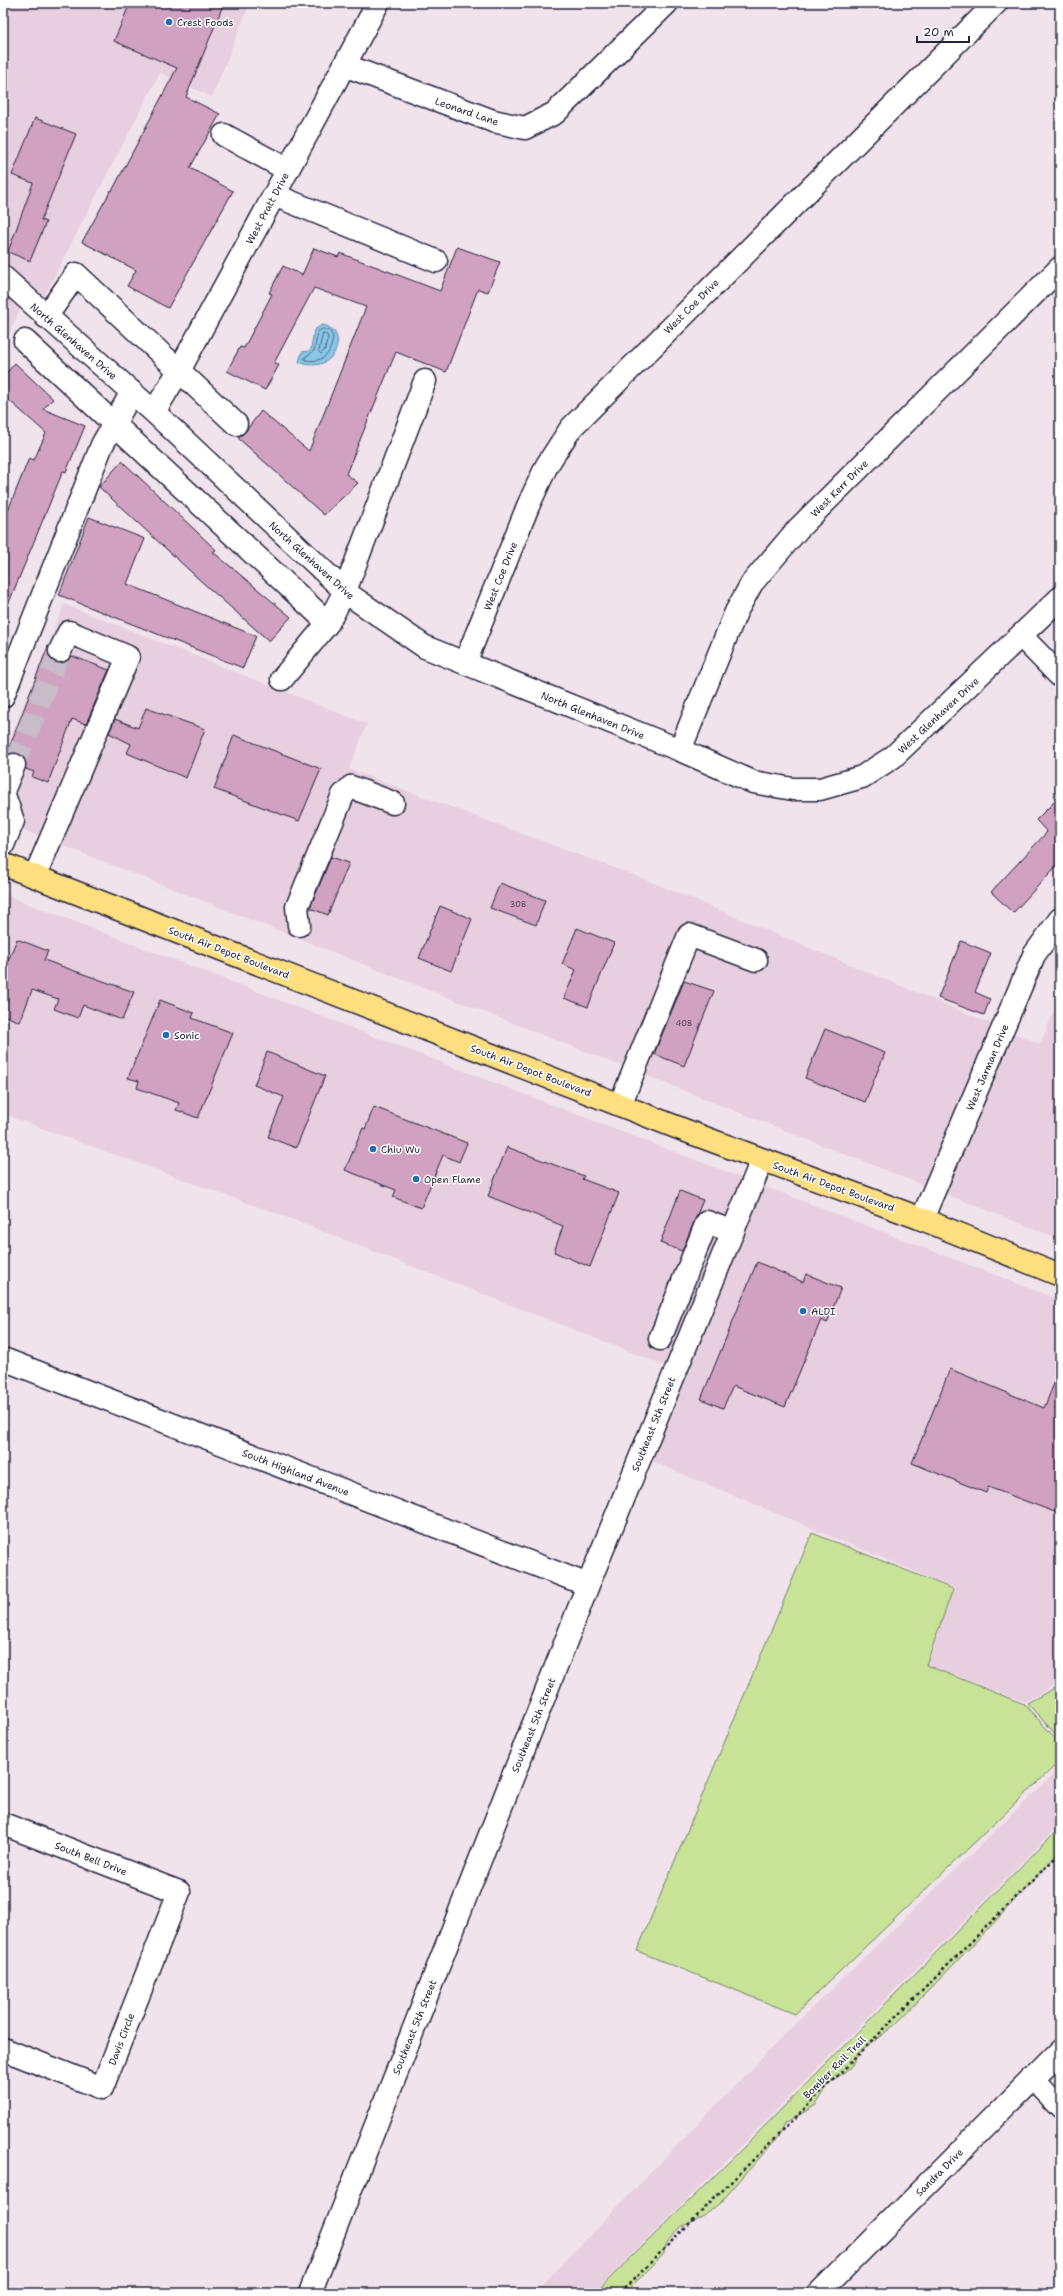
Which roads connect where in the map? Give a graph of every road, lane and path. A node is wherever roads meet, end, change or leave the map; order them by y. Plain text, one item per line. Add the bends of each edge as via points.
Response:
1 (378, 3) edge
2 (667, 3) edge
3 (996, 3) edge
4 (344, 66) junction
5 (224, 135) dead end
6 (288, 170) junction
7 (274, 195) junction
8 (436, 261) dead end
9 (1060, 268) edge
10 (3, 277) edge
11 (46, 317) junction
12 (25, 341) dead end
13 (178, 372) junction
14 (425, 381) dead end
15 (132, 392) junction
16 (154, 412) junction
17 (236, 424) dead end
18 (113, 425) junction
19 (345, 591) junction
20 (1060, 598) edge
21 (328, 623) junction
22 (1022, 637) junction
23 (60, 651) tunnel mouth
24 (465, 663) junction
25 (1060, 676) edge
26 (282, 679) dead end
27 (3, 696) edge
28 (680, 750) junction
29 (14, 765) tunnel mouth
30 (794, 789) joint
31 (3, 791) edge
32 (393, 803) dead end
33 (3, 846) edge
34 (3, 864) edge
35 (35, 876) junction
36 (1060, 919) edge
37 (299, 925) dead end
38 (756, 960) dead end
39 (620, 1104) junction
40 (762, 1160) junction
41 (922, 1219) junction
42 (733, 1232) junction
43 (1060, 1275) edge
44 (660, 1339) dead end
45 (3, 1359) edge
46 (588, 1585) junction
47 (3, 1824) edge
48 (1060, 1853) edge
49 (179, 1892) joint
50 (3, 2049) edge
51 (1060, 2051) edge
52 (1032, 2078) junction
53 (1060, 2107) edge
54 (310, 2293) edge
55 (620, 2293) edge
56 (819, 2293) edge

1 - 4 street, West Pratt Drive
2 - 4 street, Leonard Lane via 555,113 525,128 493,121
3 - 24 street, West Coe Drive via 570,428 538,485
4 - 6 street, West Pratt Drive
5 - 6 street
6 - 7 street, West Pratt Drive
7 - 8 street
7 - 13 street, West Pratt Drive
9 - 28 street, West Kerr Drive via 770,559 752,583 736,612
10 - 11 street, North Glenhaven Drive
11 - 13 street via 76,274
11 - 15 street, North Glenhaven Drive
12 - 18 street
13 - 16 street, West Pratt Drive
13 - 17 street
14 - 19 street
15 - 16 street, North Glenhaven Drive
15 - 18 street
16 - 19 street, North Glenhaven Drive
18 - 21 street
18 - 27 street via 102,444
19 - 21 street
19 - 24 street, North Glenhaven Drive via 425,647
20 - 22 street, West Glenhaven Drive
21 - 26 street
22 - 25 street
22 - 30 street, West Glenhaven Drive via 893,757 862,777 820,789
23 - 35 street via 69,632 128,657
24 - 28 street, North Glenhaven Drive
28 - 30 street, North Glenhaven Drive via 753,782
29 - 31 street
31 - 33 street via 13,821
32 - 37 street via 351,787 343,795 297,907
34 - 35 main road, South Air Depot Boulevard
35 - 39 main road, South Air Depot Boulevard
36 - 41 street, West Jarman Drive via 1034,955
38 - 39 street via 689,934
39 - 40 main road, South Air Depot Boulevard
40 - 41 main road, South Air Depot Boulevard
40 - 42 street, Southeast 5th Street
41 - 43 main road, South Air Depot Boulevard
42 - 44 street via 707,1222
42 - 46 street, Southeast 5th Street
45 - 46 street, South Highland Avenue
46 - 54 street, Southeast 5th Street
47 - 49 street, South Bell Drive
48 - 55 path, Bomber Rail Trail
49 - 50 street, Davis Circle via 102,2088
51 - 52 street, Sandra Drive
52 - 53 street
52 - 56 street, Sandra Drive

